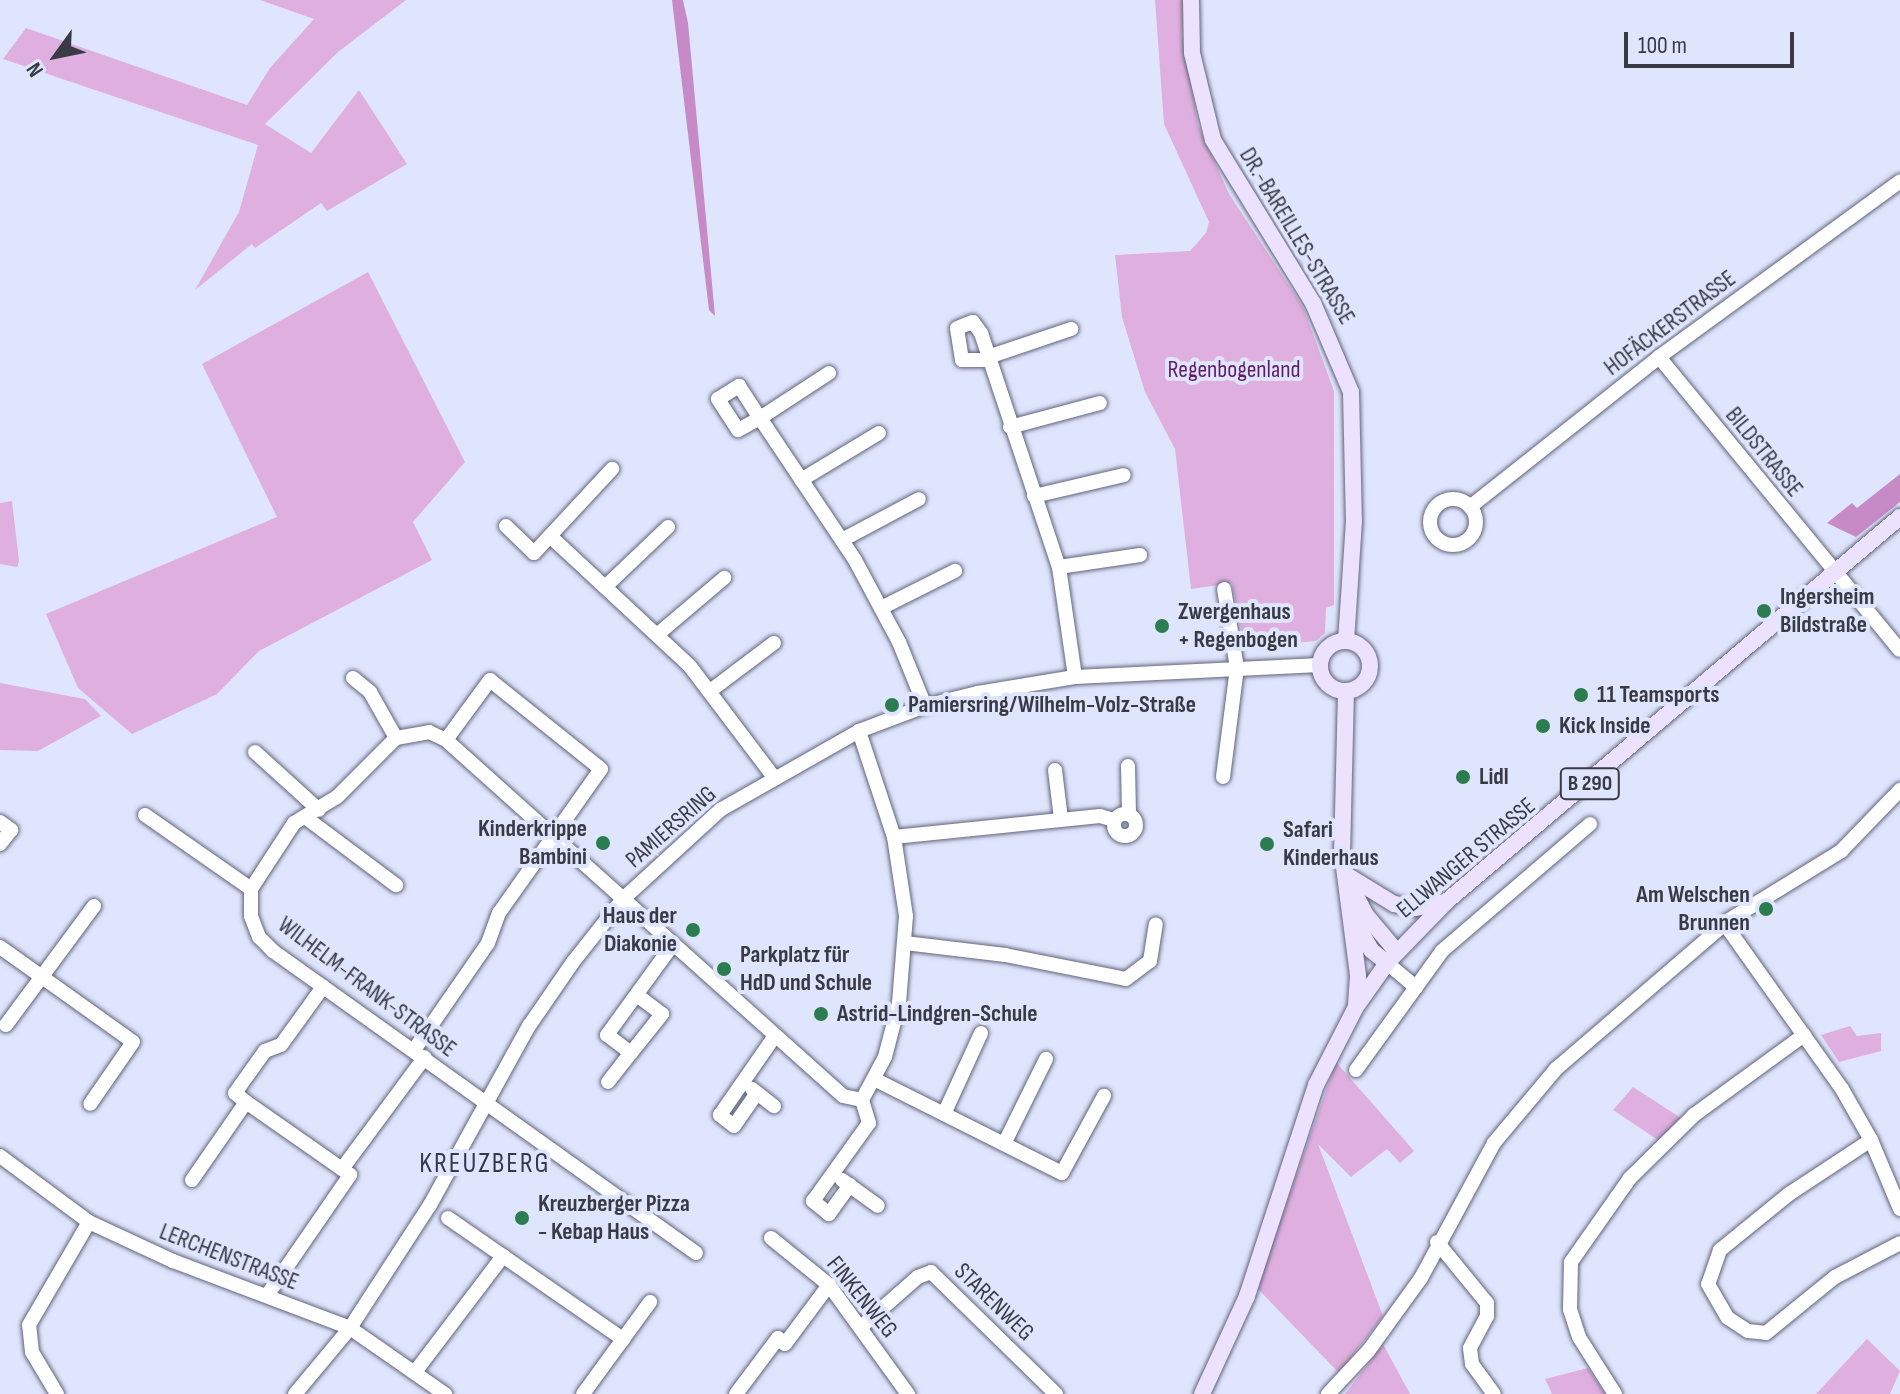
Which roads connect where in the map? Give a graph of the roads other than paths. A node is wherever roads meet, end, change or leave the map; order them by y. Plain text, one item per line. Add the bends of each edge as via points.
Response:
1 (1191, 0) edge
2 (1900, 181) edge
3 (1071, 329) dead end
4 (1659, 357) junction
5 (829, 373) dead end
6 (1100, 403) dead end
7 (1010, 427) junction
8 (879, 433) dead end
9 (612, 469) dead end
10 (1124, 475) dead end
11 (801, 480) junction
12 (1034, 496) junction
13 (919, 499) dead end
14 (1470, 507) dead end
15 (1900, 517) edge
16 (506, 526) dead end
17 (668, 527) dead end
18 (550, 536) junction
19 (842, 540) junction
20 (1140, 555) dead end
21 (1059, 567) junction
22 (955, 571) dead end
23 (1834, 575) junction
24 (724, 578) dead end
25 (605, 587) junction
26 (1224, 589) dead end
27 (881, 608) junction
28 (658, 634) junction
29 (1346, 641) junction
30 (774, 643) dead end
31 (1900, 650) edge
32 (1320, 665) junction
33 (1237, 668) junction
34 (1075, 677) junction
35 (353, 678) dead end
36 (710, 691) junction
37 (1346, 691) junction
38 (925, 706) junction
39 (859, 731) junction
40 (396, 738) junction
41 (446, 740) junction
42 (255, 752) dead end
43 (1128, 766) dead end
44 (1055, 770) dead end
45 (773, 776) junction
46 (1223, 777) dead end
47 (1900, 790) edge
48 (319, 810) junction
49 (1129, 814) junction
50 (145, 815) dead end
51 (305, 817) junction
52 (1061, 819) junction
53 (1114, 820) junction
54 (0, 822) edge
55 (1590, 824) dead end
56 (552, 837) junction
57 (894, 837) junction
58 (0, 844) edge
59 (1345, 874) junction
60 (396, 885) dead end
61 (251, 889) junction
62 (623, 899) junction
63 (1447, 901) junction
64 (1348, 904) junction
65 (94, 906) dead end
66 (1724, 923) junction
67 (1156, 924) dead end
68 (905, 943) junction
69 (673, 944) junction
70 (0, 947) edge
71 (1392, 958) junction
72 (41, 977) junction
73 (323, 987) junction
74 (1416, 987) junction
75 (637, 995) junction
76 (1356, 1007) junction
77 (6, 1025) dead end
78 (981, 1033) dead end
79 (1804, 1035) junction
80 (774, 1037) junction
81 (631, 1053) junction
82 (419, 1054) junction
83 (1046, 1059) dead end
84 (1356, 1070) dead end
85 (876, 1080) junction
86 (608, 1082) dead end
87 (743, 1082) junction
88 (757, 1093) junction
89 (1104, 1096) dead end
90 (862, 1100) junction
91 (246, 1102) junction
92 (486, 1102) junction
93 (90, 1104) dead end
94 (774, 1106) dead end
95 (944, 1114) junction
96 (1871, 1140) junction
97 (1004, 1144) junction
98 (0, 1156) edge
99 (342, 1169) junction
100 (834, 1173) junction
101 (192, 1180) dead end
102 (850, 1185) junction
103 (878, 1206) dead end
104 (1900, 1209) edge
105 (448, 1218) dead end
106 (89, 1222) junction
107 (771, 1238) dead end
108 (1437, 1242) junction
109 (1900, 1243) edge
110 (696, 1253) dead end
111 (503, 1256) junction
112 (829, 1285) junction
113 (268, 1294) junction
114 (650, 1302) dead end
115 (861, 1327) junction
116 (350, 1328) junction
117 (623, 1339) junction
118 (415, 1372) junction
119 (57, 1394) edge
120 (295, 1394) edge
121 (445, 1394) edge
122 (583, 1394) edge
123 (736, 1394) edge
124 (908, 1394) edge
125 (1056, 1394) edge
126 (1202, 1394) edge
127 (1328, 1394) edge
128 (1494, 1394) edge
129 (1615, 1394) edge

1 - 29 main road, DR.-BAREILLES-STRASSE via 1192,53 1213,140 1313,303 1351,392 1354,521
2 - 4 street, HOFÄCKERSTRASSE
3 - 7 street via 981,358
4 - 14 street, HOFÄCKERSTRASSE
4 - 23 street, BILDSTRASSE
5 - 11 street via 750,421
6 - 7 street
7 - 12 street
8 - 11 street
9 - 18 street
10 - 12 street
11 - 19 street
12 - 21 street
13 - 19 street
15 - 23 main road, ELLWANGER STRASSE / B 290
16 - 18 street via 534,553
17 - 25 street
18 - 25 street
19 - 27 street
20 - 21 street
21 - 34 street
22 - 27 street
23 - 31 street, BILDSTRASSE
23 - 63 main road, ELLWANGER STRASSE / B 290
24 - 28 street
25 - 28 street
26 - 33 street
27 - 38 street
28 - 36 street
29 - 32 main road via 1326,650
29 - 37 main road via 1360,645 1370,665 1366,680
30 - 36 street
32 - 33 street, PAMIERSRING
32 - 37 main road via 1330,686
33 - 34 street, PAMIERSRING
33 - 46 street
34 - 38 street, PAMIERSRING
35 - 40 street via 370,692
36 - 45 street
37 - 59 main road
38 - 39 street, PAMIERSRING
39 - 45 street, PAMIERSRING
39 - 57 street
40 - 41 street via 429,732
40 - 48 street
41 - 56 street
41 - 56 street via 490,680 601,769
42 - 48 street
43 - 49 street
44 - 52 street
45 - 62 street, PAMIERSRING via 711,818
47 - 66 street via 1841,851
48 - 51 street
49 - 53 street
49 - 53 street via 1137,827 1129,836 1118,834
50 - 61 street
51 - 60 street
51 - 61 street via 294,823
52 - 53 street
52 - 57 street
54 - 58 street via 11,830
55 - 74 street via 1442,951
56 - 62 street
56 - 82 street
57 - 68 street
59 - 63 main road via 1394,904 1416,908
59 - 64 main road
59 - 71 main road
61 - 73 street, WILHELM-FRANK-STRASSE via 251,916 259,937
62 - 69 street
62 - 92 street, PAMIERSRING via 529,1026
63 - 71 main road, ELLWANGER STRASSE / B 290
64 - 71 main road via 1371,950
64 - 76 main road
65 - 72 street
66 - 79 street
66 - 108 street via 1626,1004 1519,1110
67 - 68 street via 1150,961 1126,979 1005,955
68 - 85 street via 899,1003
69 - 75 street
69 - 80 street
70 - 72 street
71 - 74 street
71 - 76 main road, ELLWANGER STRASSE / B 290
72 - 77 street
72 - 93 street via 133,1042
73 - 82 street, WILHELM-FRANK-STRASSE
73 - 91 street via 281,1045 265,1051 235,1093
74 - 84 street
75 - 81 street via 607,1035
75 - 81 street via 662,1014
76 - 126 main road, ELLWANGER STRASSE / B 290 via 1316,1085 1247,1296
78 - 95 street
79 - 96 street
79 - 129 street via 1694,1115 1630,1178 1571,1262 1570,1310 1579,1337
80 - 87 street
80 - 90 street via 843,1096
81 - 86 street
82 - 92 street, WILHELM-FRANK-STRASSE
82 - 99 street
83 - 97 street
85 - 90 street
85 - 95 street
87 - 88 street
87 - 88 street via 720,1115 734,1126
88 - 94 street
89 - 97 street via 1062,1173
90 - 100 street via 869,1123
91 - 99 street
91 - 101 street
92 - 110 street, WILHELM-FRANK-STRASSE
92 - 116 street, PAMIERSRING via 430,1205
95 - 97 street
96 - 104 street
96 - 109 street via 1789,1194 1720,1250 1708,1284 1728,1318 1748,1331 1766,1333 1835,1277
98 - 106 street, LERCHENSTRASSE
99 - 113 street via 350,1175
100 - 102 street
100 - 102 street via 813,1201 829,1214
102 - 103 street
105 - 111 street
106 - 113 street, LERCHENSTRASSE via 173,1261
106 - 119 street via 29,1325 32,1352
107 - 112 street, FINKENWEG
108 - 127 street via 1404,1302
108 - 128 street via 1487,1303 1487,1316 1470,1348 1472,1364
111 - 117 street
111 - 118 street
112 - 115 street, FINKENWEG
112 - 123 street via 785,1344 778,1338
113 - 116 street, LERCHENSTRASSE
114 - 117 street
115 - 124 street, FINKENWEG
115 - 125 street, STARENWEG via 918,1277 931,1272
116 - 118 street, LERCHENSTRASSE
116 - 120 street, PAMIERSRING
117 - 122 street
118 - 121 street, LERCHENSTRASSE

